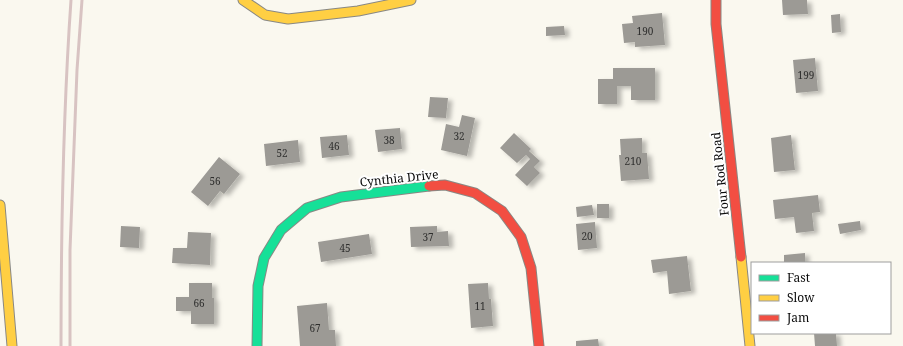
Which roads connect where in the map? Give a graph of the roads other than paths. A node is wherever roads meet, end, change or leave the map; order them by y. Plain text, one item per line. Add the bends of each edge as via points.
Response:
1 (243, 0) edge
2 (411, 0) edge
3 (716, 0) edge
4 (0, 205) edge
5 (12, 346) edge
6 (257, 346) edge
7 (538, 346) edge
8 (750, 346) edge

1 - 2 street via 265,15 288,19 358,11
3 - 8 street, Four Rod Road via 716,24
4 - 5 street
6 - 7 street, Cynthia Drive via 258,286 264,258 281,230 308,208 341,196 445,185 475,193 502,211 521,237 531,268

